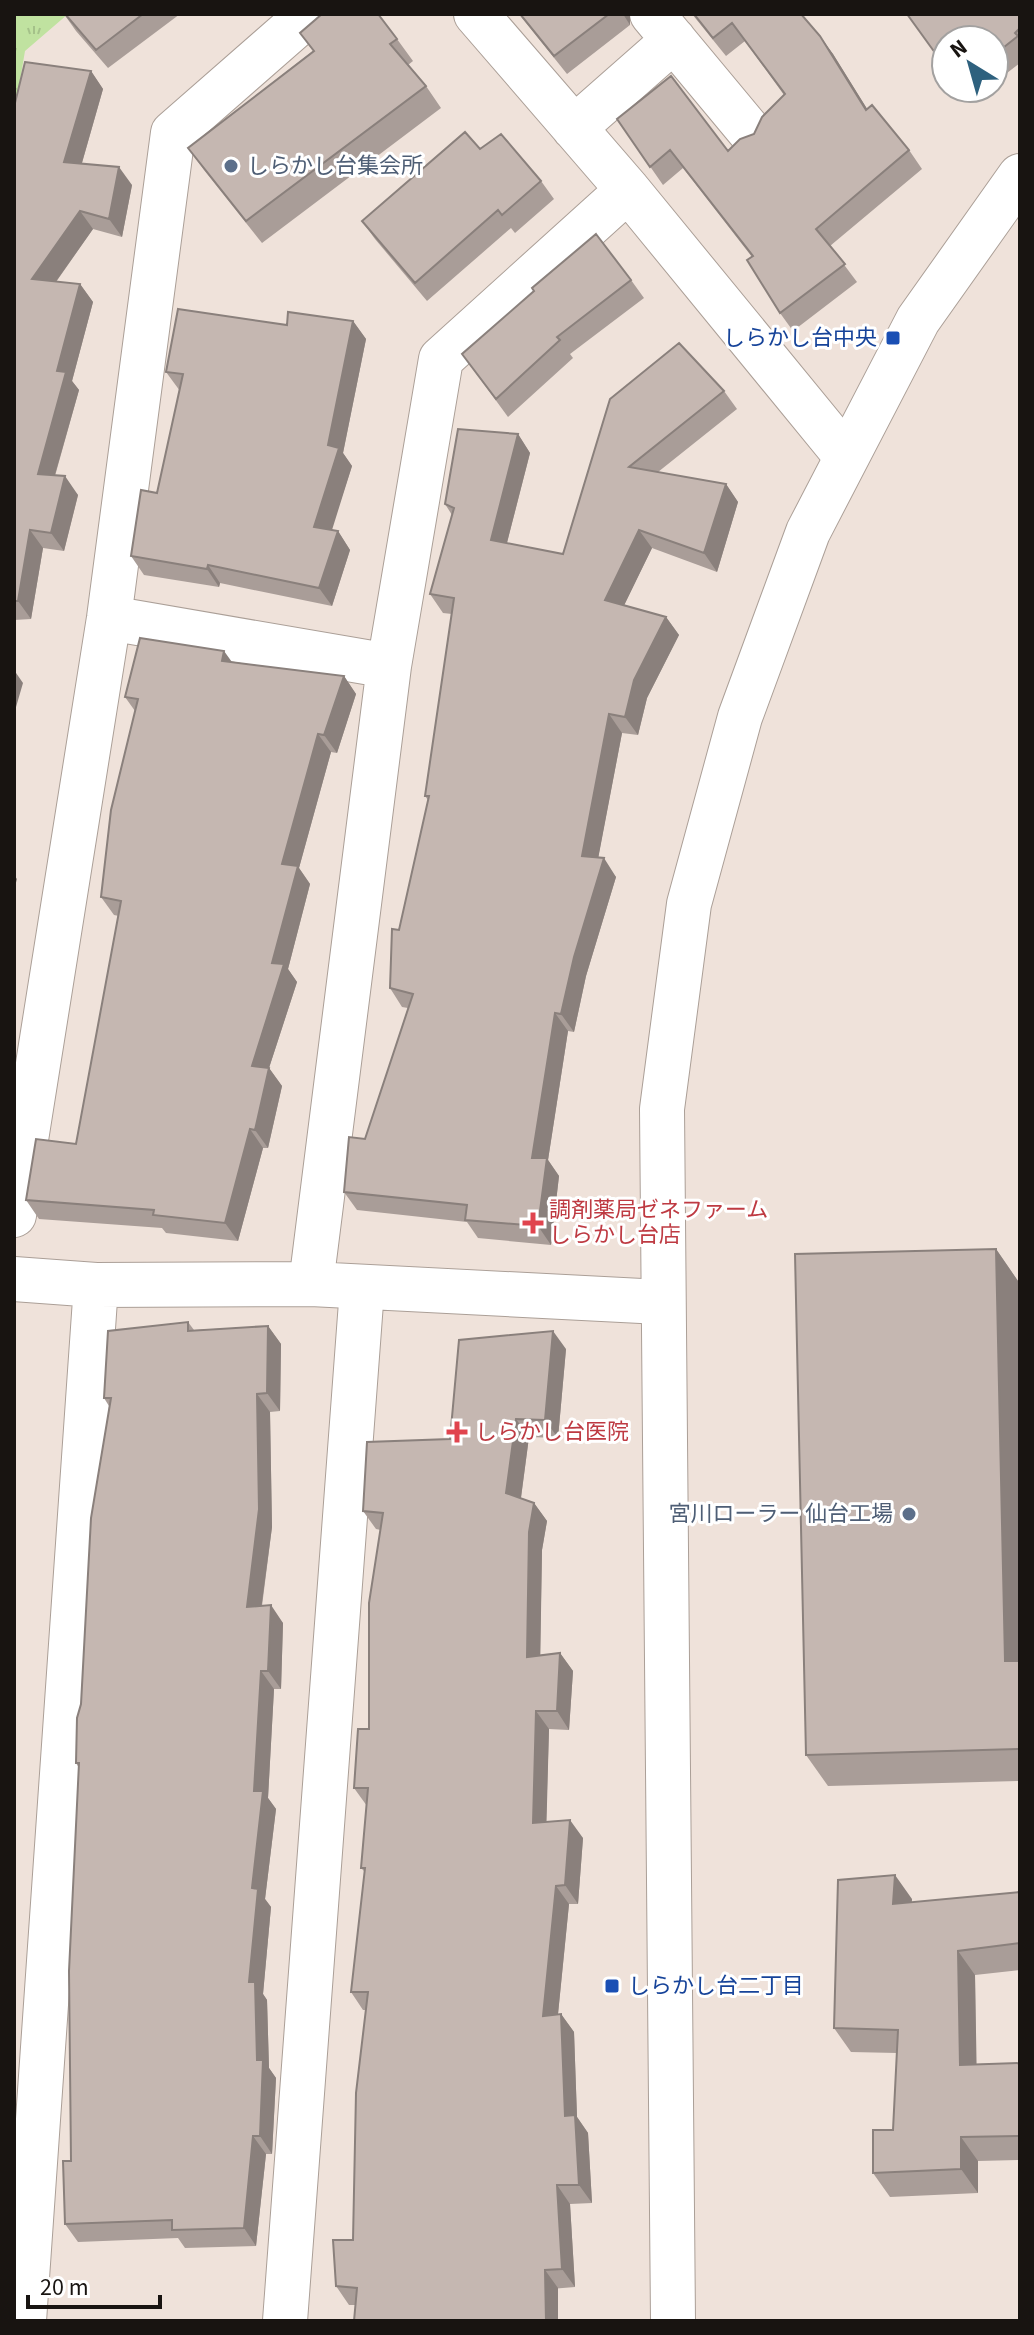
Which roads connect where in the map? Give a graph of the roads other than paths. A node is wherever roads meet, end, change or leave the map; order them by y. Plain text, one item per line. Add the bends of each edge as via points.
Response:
1 (309, 14) edge
2 (476, 14) edge
3 (663, 27) edge
4 (574, 128) junction
5 (751, 133) edge
6 (1020, 176) edge
7 (628, 190) junction
8 (845, 455) junction
9 (109, 618) junction
10 (389, 666) junction
11 (14, 1215) edge
12 (14, 1279) edge
13 (311, 1284) junction
14 (96, 1285) junction
15 (362, 1289) junction
16 (661, 1302) junction
17 (24, 2321) edge
18 (285, 2321) edge
19 (673, 2321) edge

1 - 9 street via 173,133
2 - 4 street
3 - 4 street
3 - 5 street
4 - 7 street
6 - 8 street via 918,320
7 - 8 street
7 - 10 street via 441,359
8 - 16 street via 808,532 740,717 689,904 662,1109
9 - 10 street
9 - 11 street
10 - 13 street
12 - 14 street
13 - 14 street
13 - 15 street
14 - 17 street
15 - 16 street
15 - 18 street
16 - 19 street

